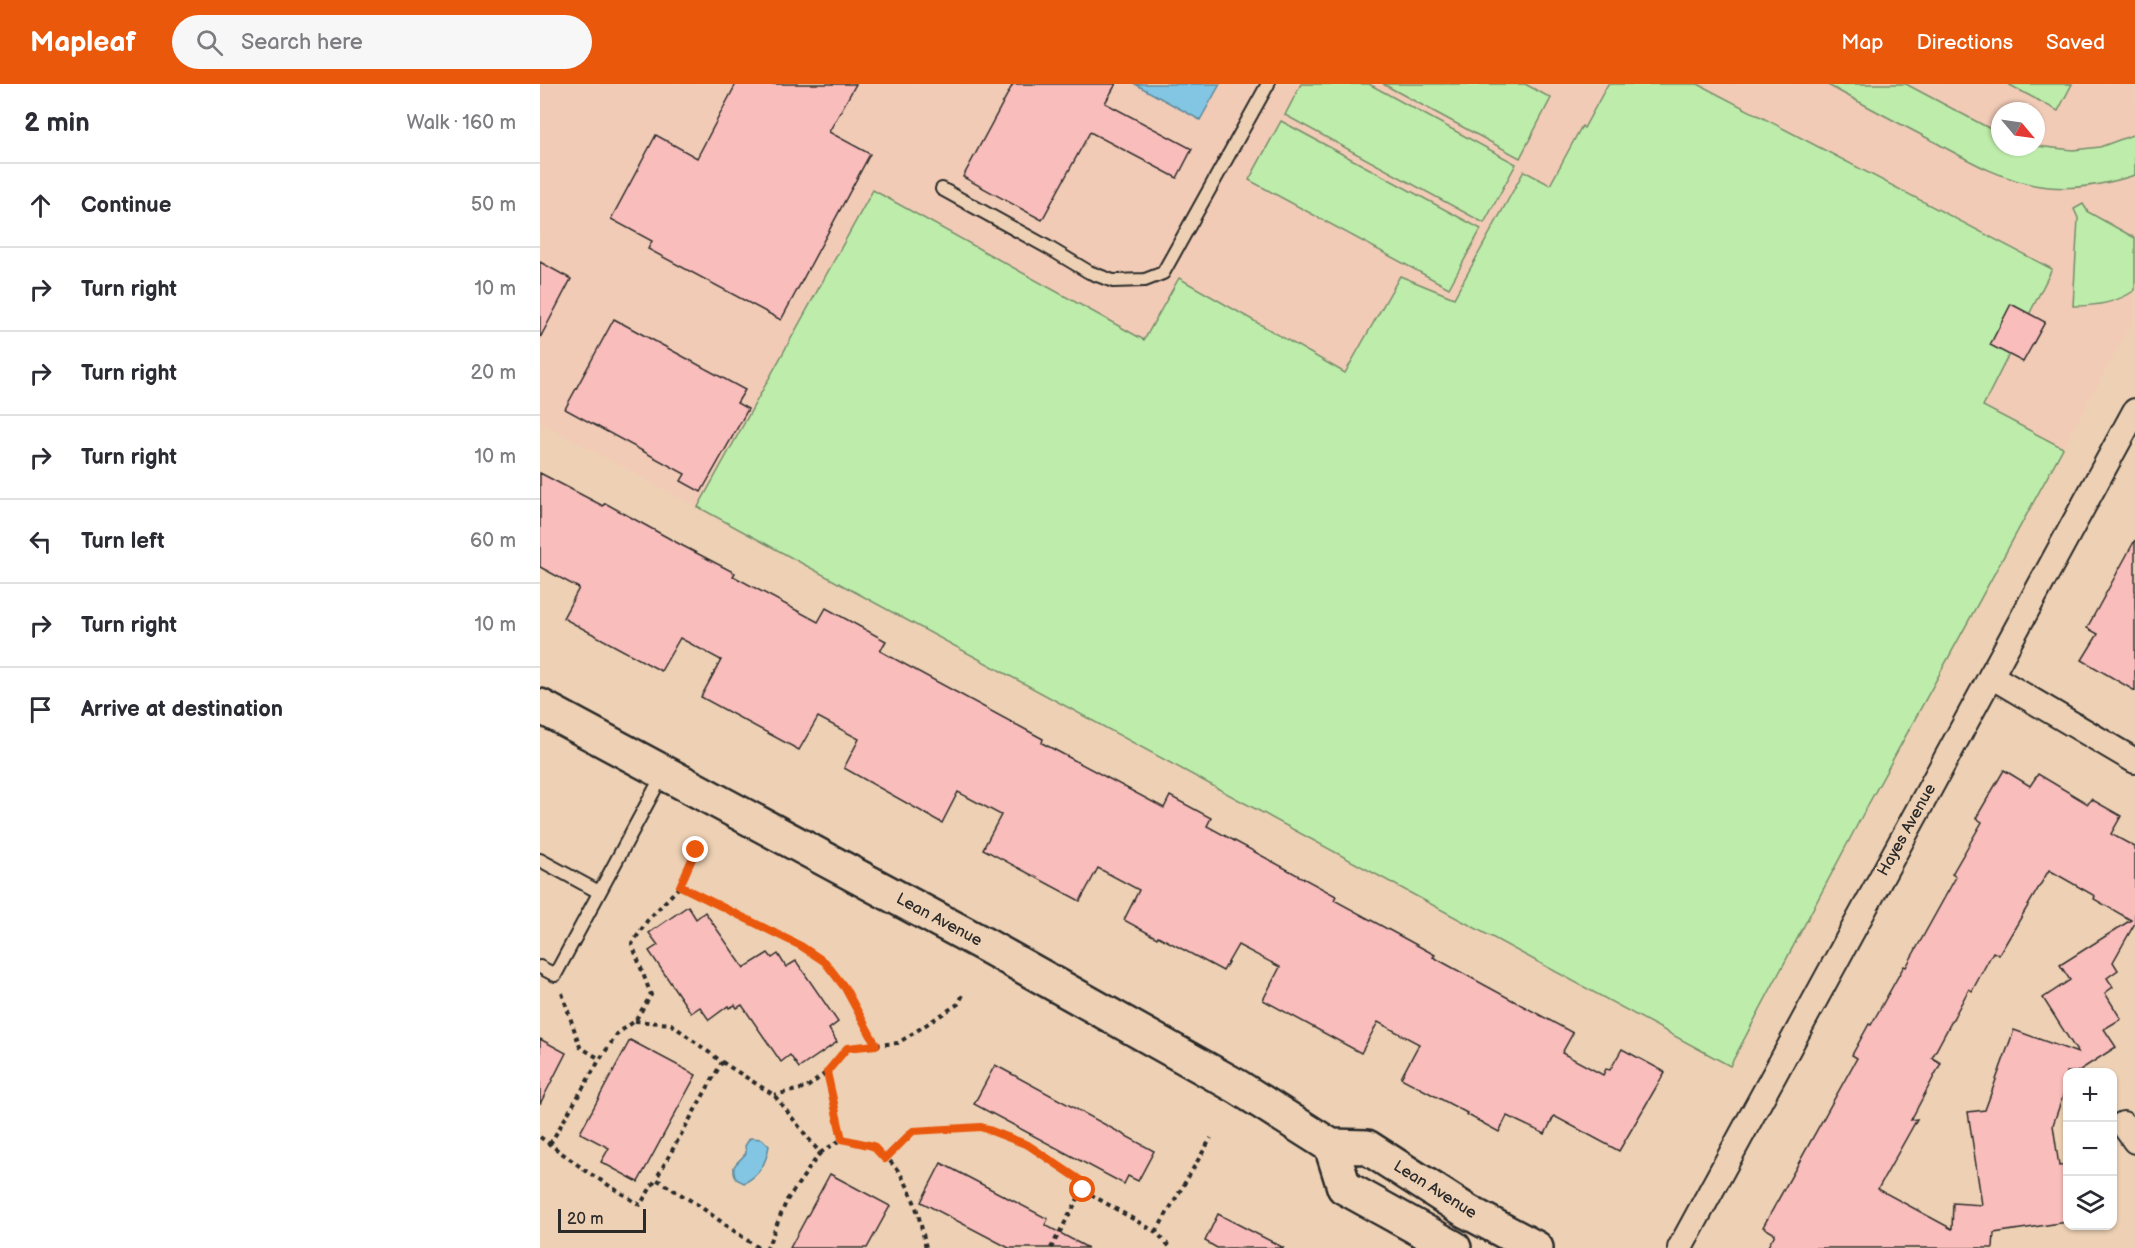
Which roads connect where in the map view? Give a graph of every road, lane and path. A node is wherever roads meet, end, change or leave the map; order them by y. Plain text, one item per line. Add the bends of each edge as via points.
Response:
1 (1268, 84) edge
2 (942, 189) dead end
3 (2135, 411) edge
4 (1991, 676) junction
5 (540, 706) edge
6 (2135, 761) edge
7 (663, 773) junction
8 (696, 850) dead end
9 (540, 860) edge
10 (680, 886) junction
11 (599, 892) junction
12 (540, 966) edge
13 (555, 975) junction
14 (964, 993) dead end
15 (635, 1021) junction
16 (876, 1045) junction
17 (600, 1059) junction
18 (722, 1062) junction
19 (827, 1072) junction
20 (774, 1095) junction
21 (540, 1137) edge
22 (1211, 1138) dead end
23 (842, 1139) junction
24 (550, 1144) junction
25 (1331, 1146) junction
26 (820, 1153) junction
27 (885, 1159) junction
28 (656, 1179) junction
29 (1083, 1190) junction
30 (1156, 1232) junction
31 (758, 1248) edge
32 (767, 1248) edge
33 (926, 1248) edge
34 (1051, 1248) edge
35 (1172, 1248) edge
36 (1455, 1248) edge
37 (1536, 1248) edge
38 (1680, 1248) edge

1 - 2 lane via 1163,273 1145,280 1113,281 1089,272
3 - 4 street, Hayes Avenue
4 - 6 street
4 - 38 street, Hayes Avenue
5 - 7 street, Lean Avenue
7 - 11 lane
7 - 25 street, Lean Avenue via 998,952 1238,1087
8 - 10 path
9 - 11 lane
10 - 15 path via 647,921 632,945 651,995
10 - 16 path via 801,946 825,962 845,988
11 - 13 lane
12 - 13 lane
13 - 17 path via 580,1047
14 - 16 path via 958,1004 898,1043
15 - 17 path via 618,1033
15 - 18 path via 671,1024
16 - 19 path via 847,1048
17 - 24 path
18 - 20 path
18 - 28 path
19 - 20 path via 806,1088
19 - 23 path
20 - 26 path
21 - 24 path
22 - 30 path
23 - 26 path
23 - 27 path via 873,1146
24 - 28 path via 640,1205
25 - 36 street via 1344,1187
25 - 37 street, Lean Avenue via 1367,1147 1468,1212
26 - 32 path via 787,1200
27 - 29 path via 913,1131 981,1127 1028,1145 1086,1184
27 - 33 path via 899,1171 916,1204
28 - 31 path
29 - 30 path
29 - 34 path
30 - 35 path

